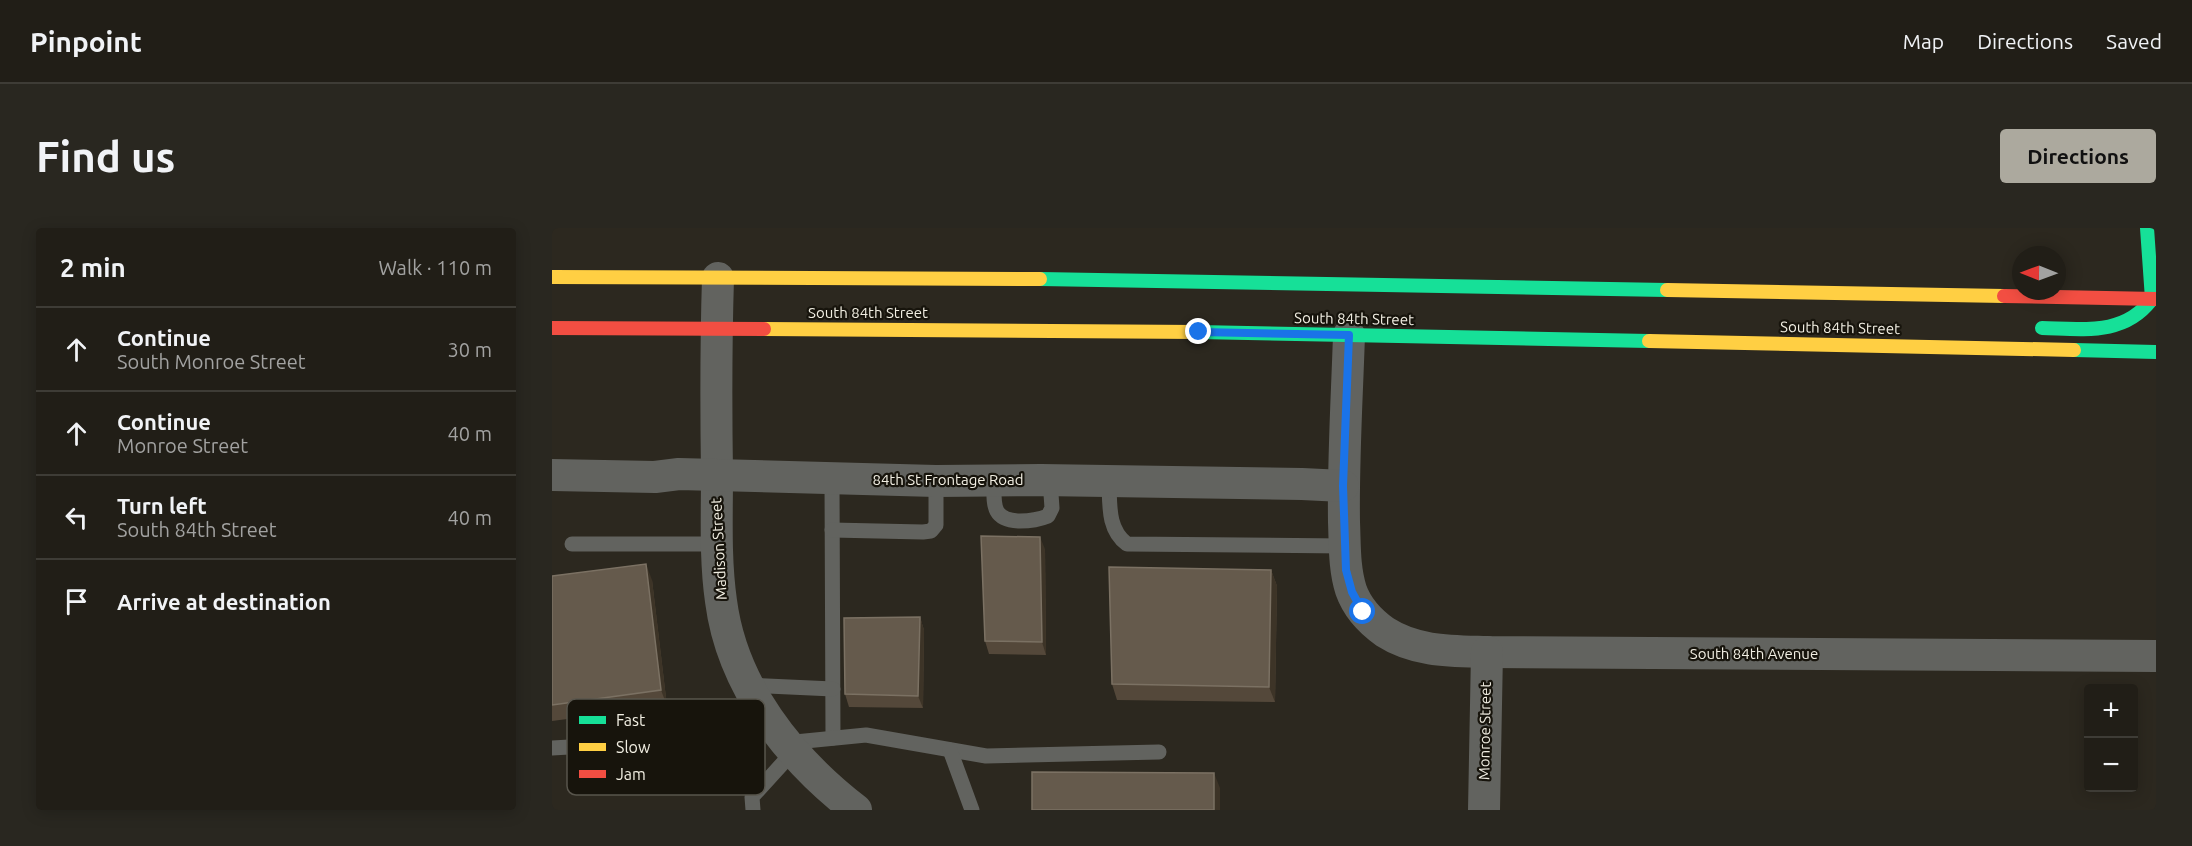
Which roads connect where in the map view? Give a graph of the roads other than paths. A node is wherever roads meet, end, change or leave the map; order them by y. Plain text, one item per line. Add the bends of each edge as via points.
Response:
1 (2147, 228) edge
2 (552, 277) edge
3 (718, 278) junction
4 (2154, 299) edge
5 (2033, 327) dead end
6 (552, 328) edge
7 (717, 328) junction
8 (1892, 333) dead end
9 (1349, 335) junction
10 (1851, 345) junction
11 (2156, 352) edge
12 (717, 474) junction
13 (552, 475) edge
14 (832, 479) junction
15 (1050, 480) junction
16 (936, 481) junction
17 (993, 481) junction
18 (1109, 481) junction
19 (1343, 486) junction
20 (832, 530) junction
21 (572, 544) dead end
22 (717, 544) junction
23 (1345, 546) junction
24 (1487, 652) junction
25 (2156, 656) edge
26 (748, 685) junction
27 (833, 689) junction
28 (756, 699) edge
29 (765, 714) edge
30 (833, 738) junction
31 (567, 747) edge
32 (789, 747) junction
33 (552, 748) edge
34 (950, 750) junction
35 (1159, 752) dead end
36 (765, 779) edge
37 (753, 795) edge
38 (753, 810) edge
39 (856, 810) edge
40 (972, 810) edge
41 (1484, 810) edge

1 - 4 main road
2 - 3 main road
3 - 4 main road via 1088,279
3 - 7 street, Madison Street
4 - 5 main road via 2128,322 2111,327
6 - 7 main road, South 84th Street
7 - 9 main road, South 84th Street
7 - 12 street, Madison Street
8 - 10 main road
9 - 10 main road, South 84th Street
9 - 19 street
10 - 11 main road, South 84th Street
12 - 13 street, 84th St Frontage Road
12 - 14 street, 84th St Frontage Road
12 - 22 street, Madison Street
14 - 16 street, 84th St Frontage Road
14 - 20 lane
15 - 17 street, 84th St Frontage Road
15 - 17 lane via 1052,508 1048,516 1036,521 1006,520 999,515 994,506
15 - 18 street, 84th St Frontage Road
16 - 17 street, 84th St Frontage Road
16 - 20 lane via 936,525 931,531
18 - 19 street, 84th St Frontage Road
18 - 23 lane via 1110,517 1117,537 1127,544
19 - 23 street
20 - 27 lane
21 - 22 lane
22 - 26 street, Madison Street via 721,603 732,649
23 - 24 street, South 84th Avenue via 1352,592 1363,612 1384,632 1421,648
24 - 25 street, South 84th Avenue
24 - 41 street, Monroe Street
26 - 27 lane
26 - 28 street, Madison Street
27 - 30 lane
29 - 32 street, Madison Street
30 - 32 lane
30 - 34 lane via 866,735
31 - 33 lane
32 - 36 lane
32 - 39 street, Madison Street via 803,765
34 - 35 lane via 986,756
34 - 40 lane
37 - 38 lane

